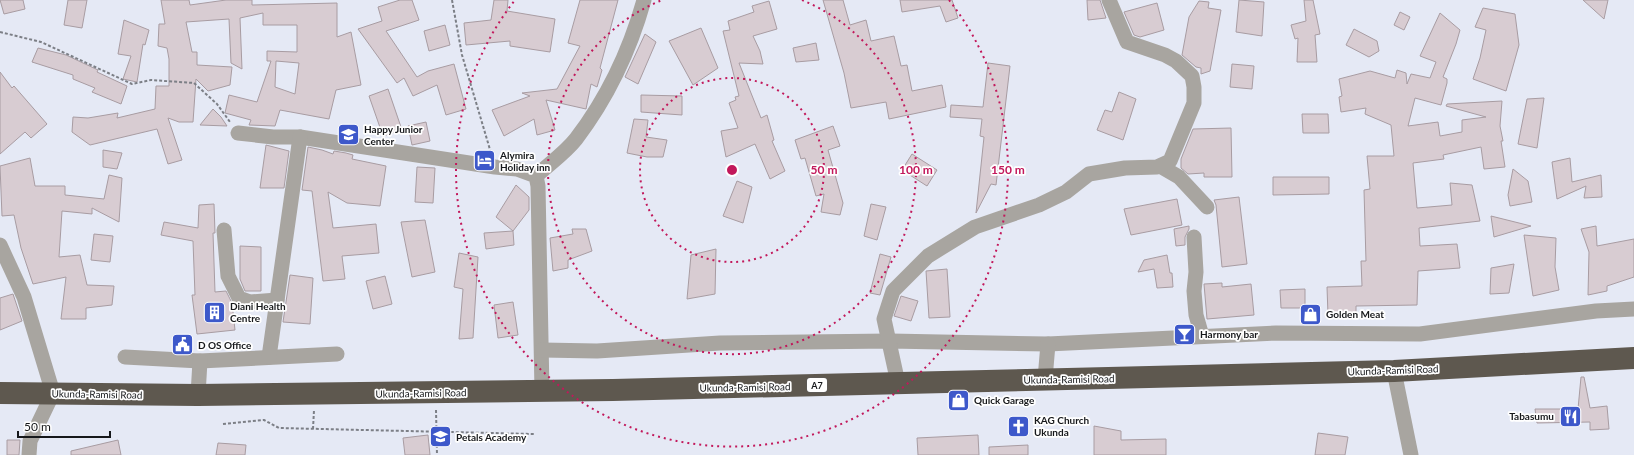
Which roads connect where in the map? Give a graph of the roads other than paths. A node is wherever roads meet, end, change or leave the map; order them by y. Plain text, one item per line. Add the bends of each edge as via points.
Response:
1 (644, 0) edge
2 (1109, 0) edge
3 (238, 133) road end
4 (300, 137) junction
5 (1160, 166) junction
6 (536, 176) junction
7 (1207, 207) dead end
8 (224, 230) dead end
9 (1194, 237) dead end
10 (0, 245) edge
11 (277, 300) junction
12 (1634, 309) edge
13 (1202, 336) junction
14 (890, 341) junction
15 (1048, 344) junction
16 (542, 350) junction
17 (337, 354) dead end
18 (125, 358) dead end
19 (269, 358) junction
20 (1634, 358) edge
21 (200, 361) junction
22 (1394, 371) junction
23 (1045, 379) junction
24 (898, 383) junction
25 (542, 391) junction
26 (0, 393) edge
27 (53, 393) junction
28 (198, 395) junction
29 (29, 455) edge
30 (1411, 455) edge

1 - 6 street via 635,32 617,75 575,140
2 - 5 street via 1127,42 1165,55 1176,61 1192,76 1194,103 1170,161
3 - 4 street
4 - 6 street via 517,169
4 - 11 street
5 - 7 street via 1179,177
5 - 14 street via 1089,174 1066,192 1038,205 975,227 928,256 893,291 884,318
6 - 16 street
8 - 11 street via 228,276 239,298 250,302
9 - 13 street via 1194,291 1196,315
10 - 27 street via 24,297
11 - 19 street
12 - 13 street via 1596,311 1420,334 1276,332
13 - 15 street
14 - 15 street
14 - 16 street via 720,343 598,352
14 - 24 street
15 - 23 street
16 - 25 street
17 - 19 street
18 - 21 street
19 - 21 street
20 - 22 highway, Ukunda-Ramisi Road / A7
21 - 28 street
22 - 23 highway, Ukunda-Ramisi Road / A7
22 - 30 street
23 - 24 highway, Ukunda-Ramisi Road / A7
24 - 25 highway, Ukunda-Ramisi Road / A7
25 - 28 highway, Ukunda-Ramisi Road / A7
26 - 27 highway, Ukunda-Ramisi Road / A7
27 - 28 highway, Ukunda-Ramisi Road / A7
27 - 29 street via 30,441

